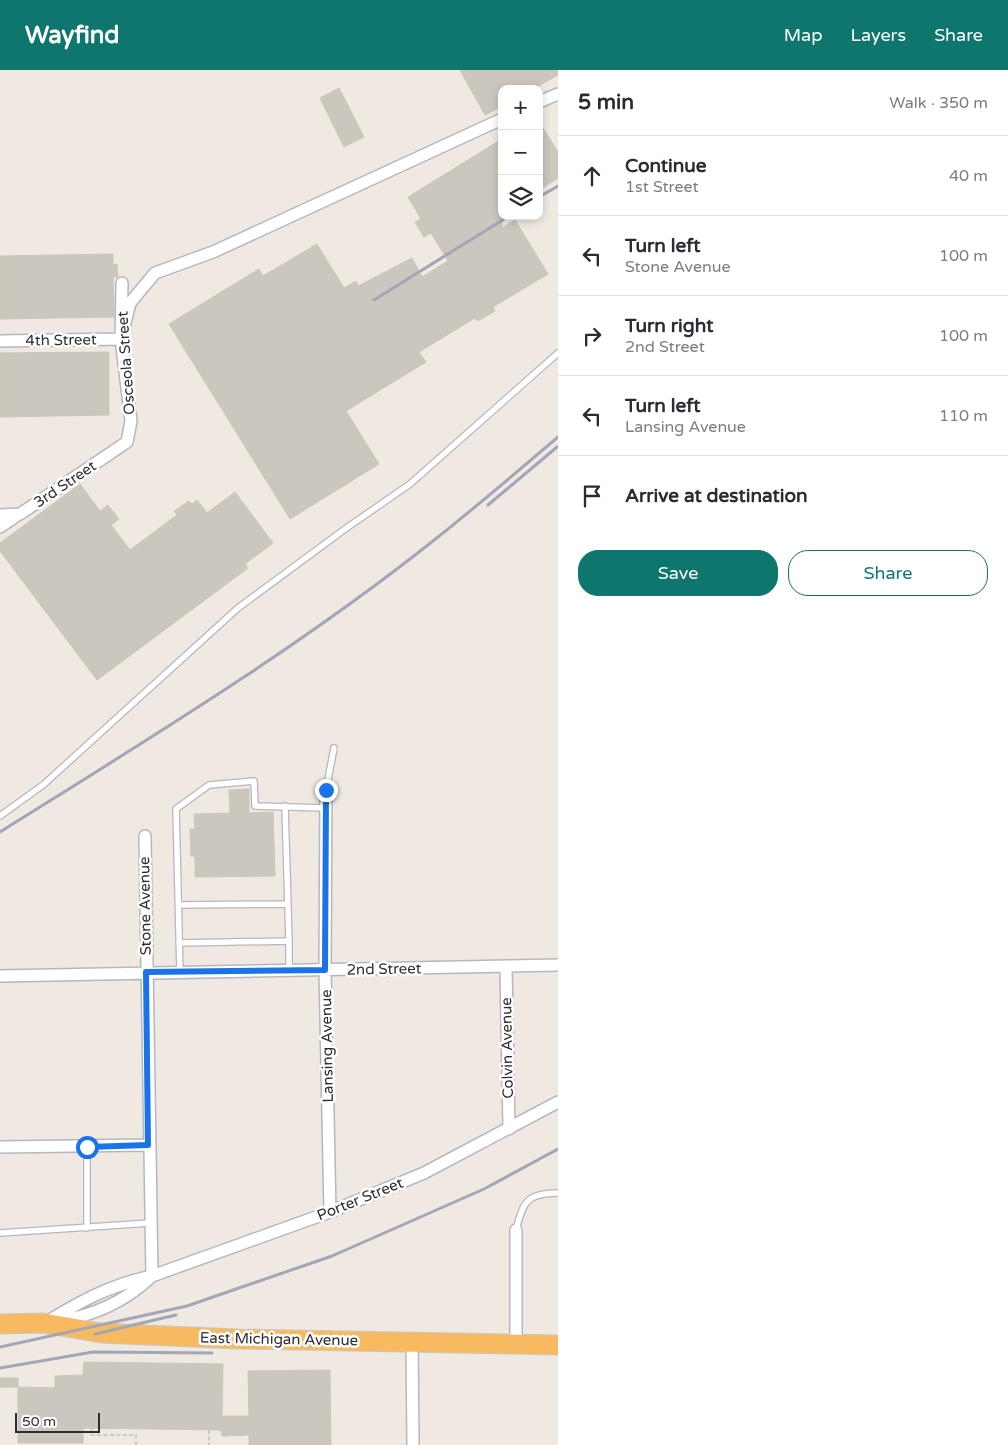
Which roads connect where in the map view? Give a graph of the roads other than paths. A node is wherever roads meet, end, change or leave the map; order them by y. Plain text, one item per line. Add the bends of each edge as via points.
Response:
1 (558, 94) edge
2 (543, 100) edge
3 (498, 122) edge
4 (122, 283) dead end
5 (121, 340) junction
6 (0, 341) edge
7 (558, 353) edge
8 (127, 442) joint
9 (20, 514) junction
10 (0, 515) edge
11 (0, 527) edge
12 (334, 748) dead end
13 (326, 790) joint
14 (285, 806) junction
15 (326, 808) junction
16 (0, 816) edge
17 (144, 836) dead end
18 (287, 904) junction
19 (179, 905) junction
20 (289, 941) junction
21 (179, 943) junction
22 (558, 965) edge
23 (506, 966) junction
24 (325, 970) junction
25 (289, 971) junction
26 (146, 972) junction
27 (180, 973) junction
28 (0, 976) edge
29 (558, 1102) edge
30 (509, 1129) junction
31 (148, 1145) junction
32 (87, 1147) junction
33 (0, 1148) edge
34 (558, 1192) edge
35 (330, 1212) junction
36 (150, 1223) junction
37 (87, 1228) junction
38 (516, 1230) joint
39 (0, 1233) edge
40 (152, 1276) junction
41 (44, 1323) junction
42 (0, 1324) edge
43 (412, 1341) junction
44 (516, 1343) junction
45 (558, 1345) edge
46 (413, 1445) edge

1 - 2 street
3 - 5 street via 213,252 155,273 130,303
4 - 5 street, Osceola Street
5 - 6 street, 4th Street
5 - 8 street, Osceola Street via 131,421
7 - 16 lane via 410,484 238,608 42,785
8 - 9 street, 3rd Street
9 - 10 street, 3rd Street
9 - 11 street
12 - 13 lane
13 - 15 street, Lansing Avenue
14 - 15 lane
14 - 18 lane
14 - 19 lane via 255,806 254,781 209,785 176,809
15 - 24 street, Lansing Avenue
17 - 26 street, Stone Avenue
18 - 19 lane
18 - 20 lane
19 - 21 lane
20 - 21 lane
20 - 25 lane
21 - 27 lane
22 - 23 street, 2nd Street
23 - 24 street, 2nd Street
23 - 30 street, Colvin Avenue
24 - 25 street, 2nd Street
24 - 35 street, Lansing Avenue
25 - 27 street, 2nd Street
26 - 27 street, 2nd Street
26 - 28 street, 2nd Street
26 - 31 street, Stone Avenue
29 - 30 street, Porter Street
30 - 35 street, Porter Street via 424,1173
31 - 32 street
31 - 36 street, Stone Avenue
32 - 33 street
32 - 37 lane
34 - 38 lane via 543,1193 526,1202
35 - 40 street, Porter Street
36 - 37 lane
36 - 40 street, Stone Avenue
37 - 39 lane
38 - 44 street
40 - 41 street, Porter Street via 121,1283 78,1302
41 - 42 highway, East Michigan Avenue
41 - 43 highway, East Michigan Avenue via 111,1333 238,1339
43 - 44 highway, East Michigan Avenue
43 - 46 street
44 - 45 highway, East Michigan Avenue

